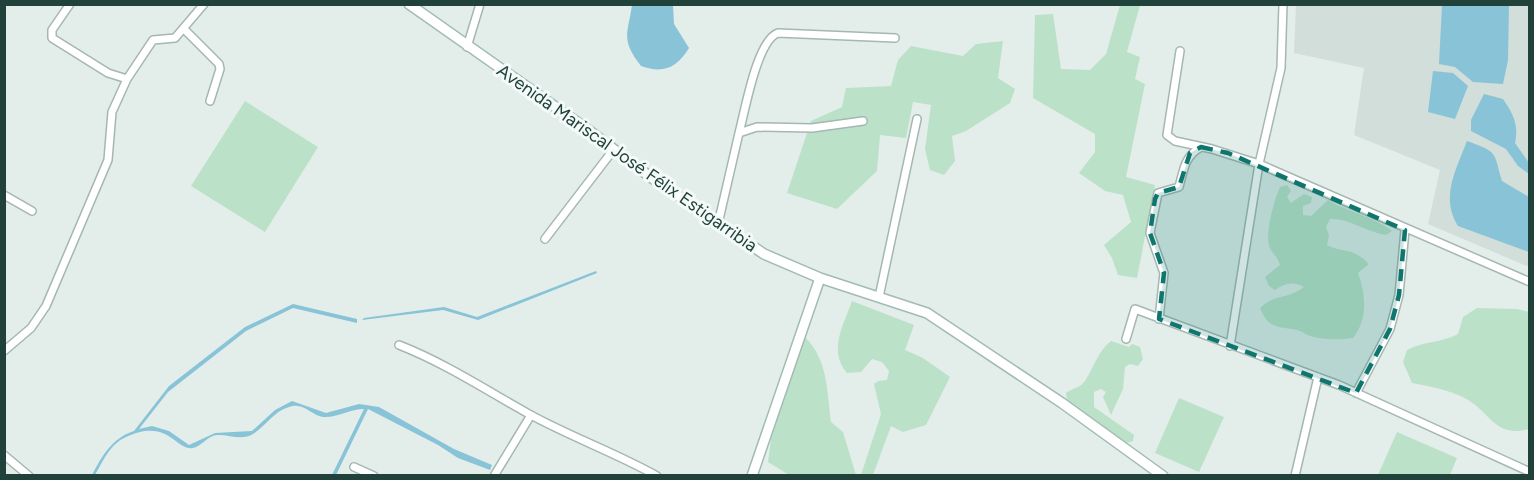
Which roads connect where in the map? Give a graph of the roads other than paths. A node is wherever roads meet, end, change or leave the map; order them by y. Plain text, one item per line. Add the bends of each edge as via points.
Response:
1 (70, 4) edge
2 (204, 4) edge
3 (409, 4) edge
4 (480, 4) edge
5 (1283, 4) edge
6 (184, 29) junction
7 (895, 38) dead end
8 (467, 47) junction
9 (1180, 51) dead end
10 (127, 79) junction
11 (210, 101) dead end
12 (916, 119) dead end
13 (863, 122) dead end
14 (739, 133) junction
15 (1202, 147) junction
16 (614, 149) junction
17 (1259, 164) junction
18 (4, 195) edge
19 (32, 211) dead end
20 (718, 224) junction
21 (1405, 230) junction
22 (545, 239) dead end
23 (820, 278) junction
24 (1530, 282) edge
25 (879, 297) junction
26 (1159, 319) junction
27 (1126, 339) dead end
28 (399, 345) dead end
29 (1230, 346) junction
30 (4, 351) edge
31 (1318, 377) junction
32 (1356, 393) junction
33 (531, 415) junction
34 (4, 455) edge
35 (354, 467) dead end
36 (496, 472) edge
37 (1530, 472) edge
38 (29, 476) edge
39 (374, 476) edge
40 (657, 476) edge
41 (752, 476) edge
42 (1163, 476) edge
43 (1295, 476) edge

1 - 10 street via 52,30 52,38 108,73
2 - 6 street
3 - 8 main road, Avenida Mariscal José Félix Estigarribia
4 - 8 street
5 - 17 street via 1281,68
6 - 10 street via 172,40 153,40
6 - 11 street via 219,64
7 - 14 street via 772,35 766,42
8 - 16 main road, Avenida Mariscal José Félix Estigarribia
9 - 15 street via 1167,135 1175,141
10 - 30 street via 112,112 108,159 46,306 30,328
12 - 25 street
13 - 14 street via 812,128 757,127
14 - 20 street
15 - 17 street
15 - 26 street via 1190,153 1183,165 1179,187 1158,194 1155,199 1150,233 1164,273
16 - 20 main road, Avenida Mariscal José Félix Estigarribia
16 - 22 street
17 - 21 street
17 - 29 street
18 - 19 street
20 - 23 main road, Avenida Mariscal José Félix Estigarribia via 764,254
21 - 24 street
21 - 32 street via 1399,295 1390,329
23 - 25 main road, Avenida Mariscal José Félix Estigarribia
23 - 41 main road
25 - 42 main road, Avenida Mariscal José Félix Estigarribia via 942,322
26 - 27 street via 1135,309
26 - 29 street
28 - 33 street via 456,371
29 - 31 street
31 - 32 street
31 - 43 street
32 - 37 street
33 - 36 street
33 - 40 street
34 - 38 street
35 - 39 street

